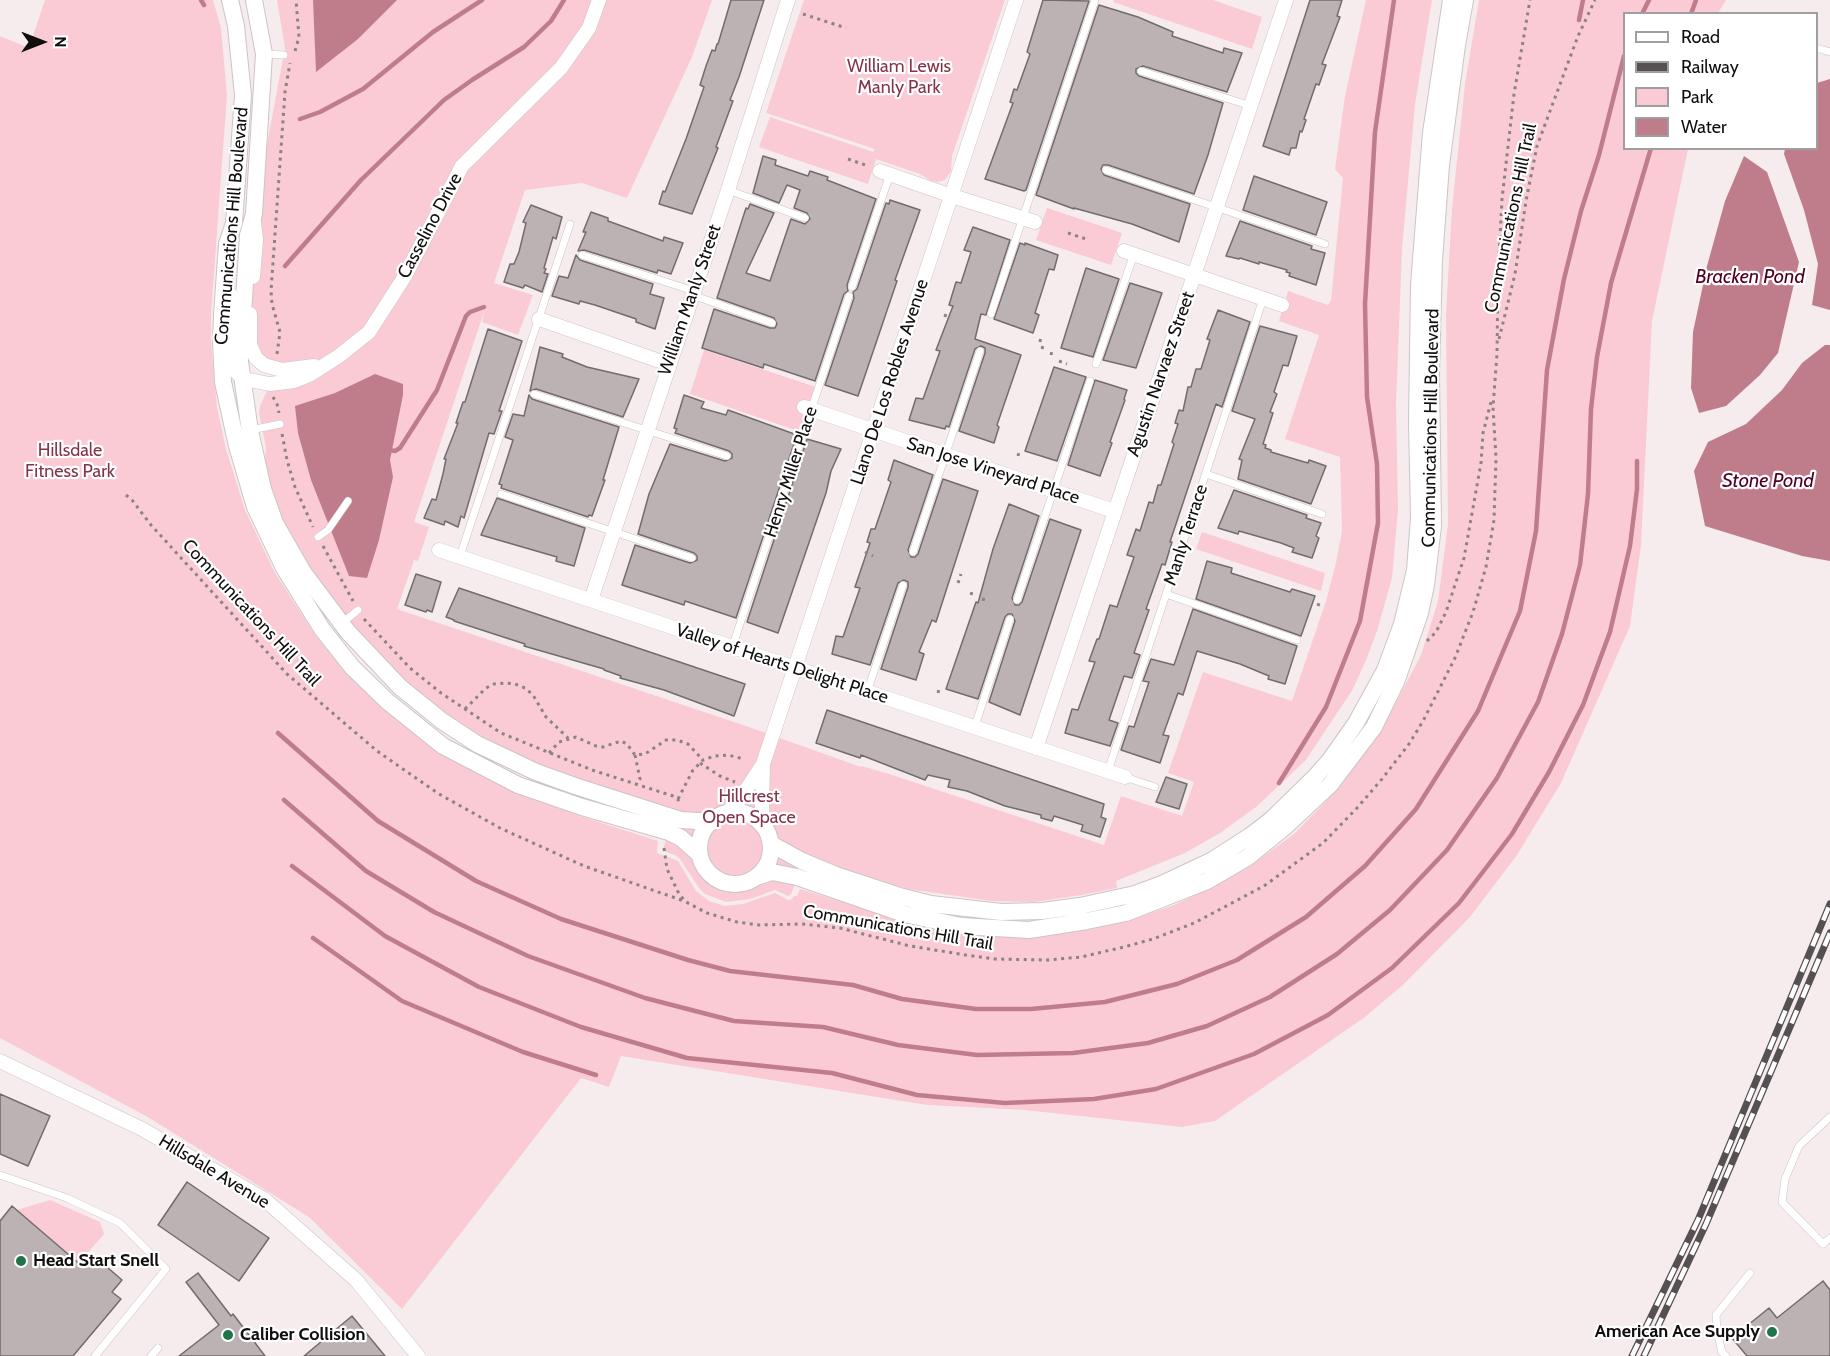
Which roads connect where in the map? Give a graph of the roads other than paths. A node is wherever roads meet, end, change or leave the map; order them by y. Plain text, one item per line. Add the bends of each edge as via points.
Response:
1 (230, 0) edge
2 (254, 0) edge
3 (600, 0) edge
4 (788, 0) edge
5 (1016, 0) edge
6 (1095, 0) edge
7 (1286, 0) edge
8 (1451, 0) edge
9 (1464, 0) edge
10 (264, 54) junction
11 (284, 55) dead end
12 (1141, 71) dead end
13 (1251, 106) junction
14 (1106, 170) dead end
15 (881, 171) joint
16 (728, 190) junction
17 (952, 196) junction
18 (1216, 208) junction
19 (254, 214) junction
20 (805, 218) dead end
21 (1029, 219) junction
22 (234, 224) junction
23 (570, 224) dead end
24 (1325, 244) dead end
25 (1129, 253) joint
26 (582, 255) dead end
27 (1194, 275) junction
28 (852, 287) dead end
29 (693, 293) junction
30 (849, 296) dead end
31 (1263, 298) junction
32 (1282, 305) dead end
33 (992, 314) dead end
34 (539, 319) junction
35 (772, 323) dead end
36 (980, 351) dead end
37 (325, 364) junction
38 (668, 364) junction
39 (1096, 364) dead end
40 (244, 379) junction
41 (1090, 381) dead end
42 (534, 393) dead end
43 (808, 408) junction
44 (280, 424) road end
45 (250, 430) junction
46 (647, 430) junction
47 (874, 431) junction
48 (727, 456) dead end
49 (945, 456) junction
50 (1206, 474) junction
51 (1053, 490) junction
52 (501, 494) dead end
53 (348, 501) dead end
54 (1114, 511) junction
55 (1322, 514) dead end
56 (614, 532) junction
57 (318, 537) road end
58 (439, 549) dead end
59 (913, 552) dead end
60 (460, 556) junction
61 (692, 558) dead end
62 (903, 585) dead end
63 (1166, 594) junction
64 (591, 600) junction
65 (1017, 600) dead end
66 (358, 610) road end
67 (1010, 619) dead end
68 (341, 624) junction
69 (1297, 640) dead end
70 (732, 648) junction
71 (1401, 649) junction
72 (796, 668) junction
73 (867, 692) junction
74 (975, 726) junction
75 (1036, 748) junction
76 (764, 765) junction
77 (1108, 771) junction
78 (1125, 777) joint
79 (1155, 787) dead end
80 (718, 818) junction
81 (764, 827) junction
82 (771, 844) junction
83 (699, 854) junction
84 (756, 877) junction
85 (0, 1061) edge
86 (1830, 1117) edge
87 (0, 1175) edge
88 (1830, 1238) edge
89 (1750, 1273) dead end
90 (158, 1348) dead end
91 (95, 1356) edge
92 (151, 1356) edge
93 (418, 1356) edge
94 (1726, 1356) edge

1 - 22 street, Communications Hill Boulevard via 243,95
2 - 10 street, Communications Hill Boulevard
3 - 37 street, Casselino Drive via 589,28 561,68 462,166 405,276 369,332
4 - 16 street, William Manly Street
5 - 17 street, Llano De Los Robles Avenue
6 - 21 lane
7 - 13 street, Agustin Narvaez Street
8 - 71 street, Communications Hill Boulevard via 1431,132 1420,274 1418,543
9 - 71 street, Communications Hill Boulevard via 1444,143 1434,260 1433,526 1426,585
10 - 11 lane
10 - 19 street, Communications Hill Boulevard
12 - 13 lane
13 - 18 street, Agustin Narvaez Street
14 - 18 lane
15 - 17 street
15 - 28 lane
16 - 20 lane
16 - 29 street, William Manly Street
17 - 21 street
17 - 47 street, Llano De Los Robles Avenue
18 - 24 lane
18 - 27 street, Agustin Narvaez Street
19 - 37 street via 250,345 256,358 272,368 291,370
19 - 40 street, Communications Hill Boulevard via 248,235 243,309 240,362
21 - 33 lane
22 - 40 street via 231,353 237,373
22 - 83 street, Communications Hill Boulevard via 227,244 221,341 223,382 255,507 284,568 322,629 352,667 443,746 518,785 669,832
23 - 34 lane
25 - 27 street
25 - 39 lane
26 - 29 lane
27 - 31 street
27 - 54 street, Agustin Narvaez Street
29 - 35 lane
29 - 38 street, William Manly Street
30 - 43 lane, Henry Miller Place
31 - 32 street
31 - 50 lane, Manly Terrace
34 - 38 street
34 - 60 lane
36 - 49 lane
37 - 40 street, Casselino Drive via 294,381 270,384
38 - 46 street, William Manly Street
40 - 45 street, Communications Hill Boulevard
41 - 51 lane
42 - 46 lane
43 - 47 street, San Jose Vineyard Place
43 - 70 lane, Henry Miller Place
44 - 45 lane
45 - 68 street, Communications Hill Boulevard via 275,523 303,572
46 - 48 lane
46 - 56 street, William Manly Street
47 - 49 street, San Jose Vineyard Place
47 - 72 street, Llano De Los Robles Avenue
49 - 51 street, San Jose Vineyard Place
49 - 59 lane
50 - 55 lane
50 - 63 lane, Manly Terrace
51 - 54 street, San Jose Vineyard Place
51 - 65 lane
52 - 56 lane
53 - 57 lane via 328,530
54 - 75 street, Agustin Narvaez Street
56 - 61 lane
56 - 64 street, William Manly Street
58 - 60 street, Valley of Hearts Delight Place
60 - 64 street, Valley of Hearts Delight Place
62 - 73 lane
63 - 69 lane
63 - 77 lane, Manly Terrace
64 - 70 street, Valley of Hearts Delight Place
66 - 68 lane
67 - 74 lane
68 - 80 street, Communications Hill Boulevard via 400,687 477,744 536,772 681,820
70 - 72 street, Valley of Hearts Delight Place
71 - 82 street, Communications Hill Boulevard via 1330,760 1293,800 1250,836 1210,861 1135,894 1042,911 962,909 867,886 802,861
71 - 84 street, Communications Hill Boulevard via 1396,682 1374,727 1330,785 1248,857 1207,881 1126,913 1029,930 961,926 904,914 797,877 772,872
72 - 73 street, Valley of Hearts Delight Place
72 - 76 street, Llano De Los Robles Avenue
73 - 74 street, Valley of Hearts Delight Place
74 - 75 street, Valley of Hearts Delight Place
75 - 77 street, Valley of Hearts Delight Place
76 - 80 street, Llano De Los Robles Avenue via 738,802
76 - 81 street, Llano De Los Robles Avenue
77 - 78 street, Valley of Hearts Delight Place
78 - 79 lane
80 - 81 street via 745,814
80 - 83 street via 701,836
81 - 82 street
82 - 84 street via 767,863
83 - 84 street via 705,869 720,882 739,884
85 - 93 street, Hillsdale Avenue via 142,1129 264,1200 356,1280
86 - 88 lane via 1799,1146 1785,1179 1782,1202 1823,1244
87 - 91 lane via 67,1198 120,1223 166,1269
89 - 94 lane via 1716,1315
90 - 92 lane

